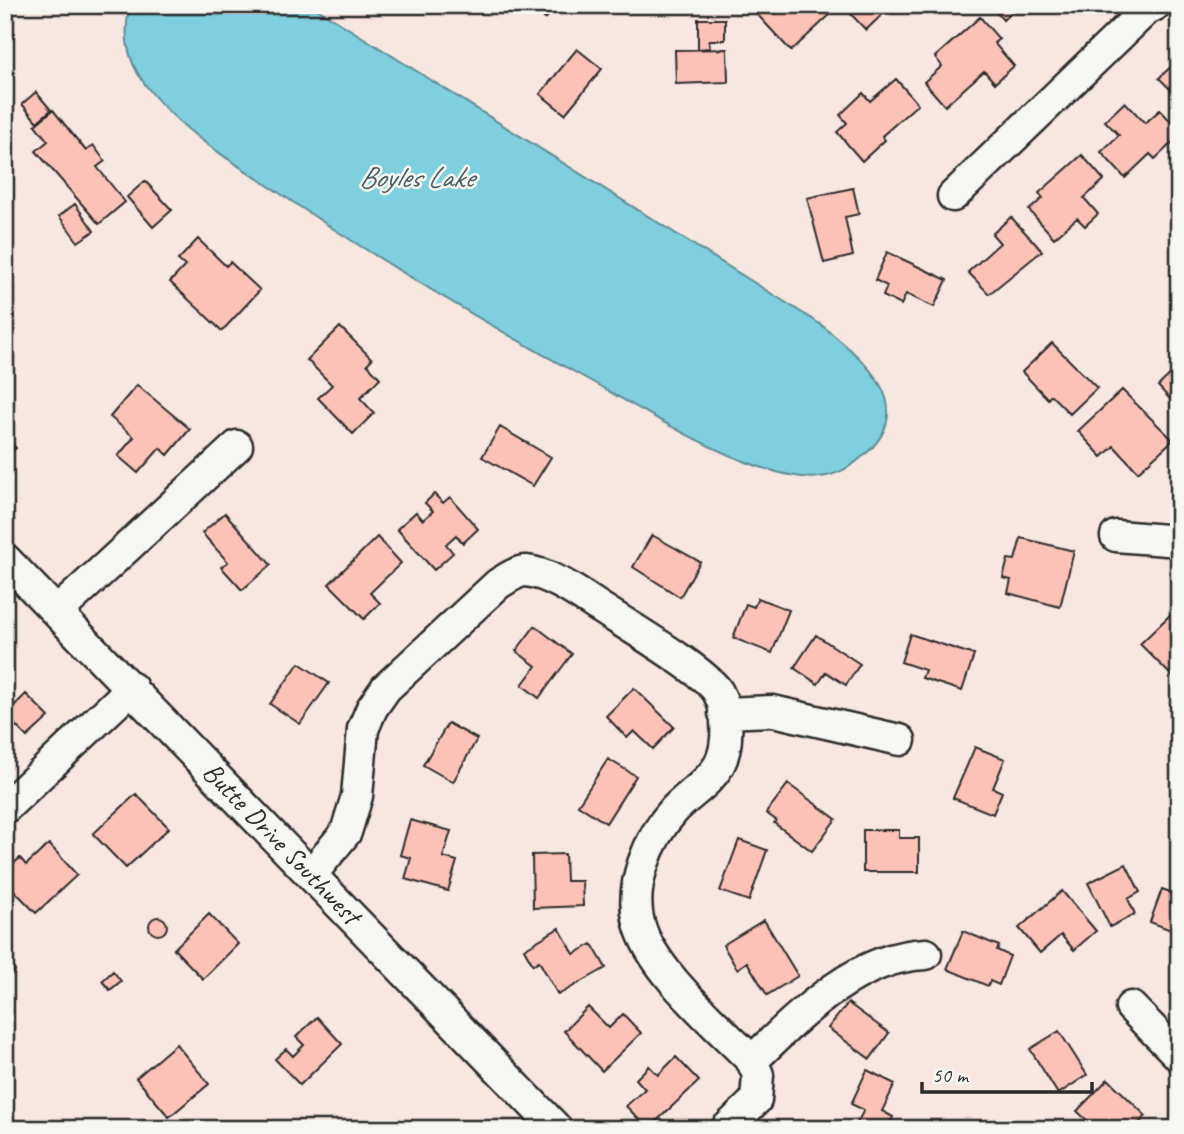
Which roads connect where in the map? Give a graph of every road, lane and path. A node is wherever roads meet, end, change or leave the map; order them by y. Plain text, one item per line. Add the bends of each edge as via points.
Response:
1 (1148, 7) edge
2 (953, 195) dead end
3 (237, 446) dead end
4 (1116, 536) dead end
5 (1179, 541) edge
6 (5, 559) edge
7 (57, 612) junction
8 (132, 688) junction
9 (724, 713) junction
10 (900, 740) dead end
11 (5, 808) edge
12 (311, 875) junction
13 (926, 954) dead end
14 (1131, 1007) dead end
15 (1179, 1056) edge
16 (752, 1062) junction
17 (557, 1129) edge
18 (726, 1129) edge

1 - 2 street
3 - 7 street
4 - 5 street
6 - 7 street, Butte Drive Southwest
7 - 8 street, Butte Drive Southwest
8 - 11 street
8 - 12 street, Butte Drive Southwest
9 - 10 street via 773,711
9 - 12 street via 718,692 697,672 580,594 543,576 525,571 514,574 477,602 386,688 372,708 363,729 357,796 346,832
9 - 16 street via 725,743 719,765 673,811 653,841 637,894 638,921 663,968
12 - 17 street, Butte Drive Southwest
13 - 16 street via 882,961 844,984 783,1031
14 - 15 street
16 - 18 street via 758,1075 756,1100

